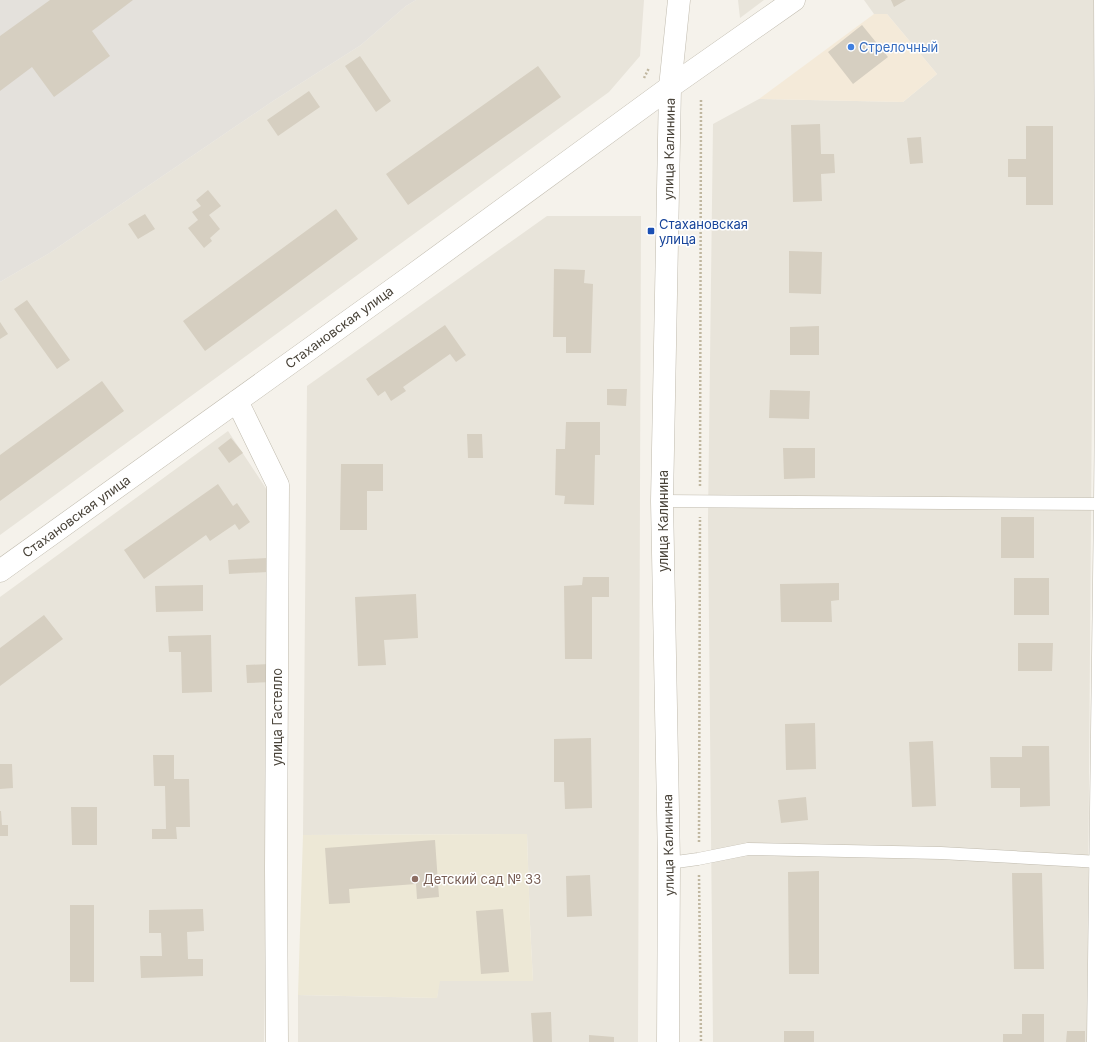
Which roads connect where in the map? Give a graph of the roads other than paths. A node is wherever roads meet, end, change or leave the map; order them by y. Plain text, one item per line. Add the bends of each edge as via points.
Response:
1 (679, 0) edge
2 (794, 0) edge
3 (1105, 0) edge
4 (670, 88) junction
5 (237, 401) junction
6 (662, 501) junction
7 (1105, 504) junction
8 (0, 571) edge
9 (1100, 862) junction
10 (669, 863) junction
11 (277, 1042) edge
12 (668, 1042) edge
13 (1098, 1042) edge

1 - 4 street, улица Калинина
2 - 4 street, Стахановская улица
3 - 7 street
4 - 5 street, Стахановская улица
4 - 6 street, улица Калинина
5 - 8 street, Стахановская улица
5 - 11 street, улица Гастелло via 278,485
6 - 7 lane
6 - 10 street, улица Калинина
7 - 9 street
9 - 10 lane via 941,852 748,849
9 - 13 street
10 - 12 street, улица Калинина

